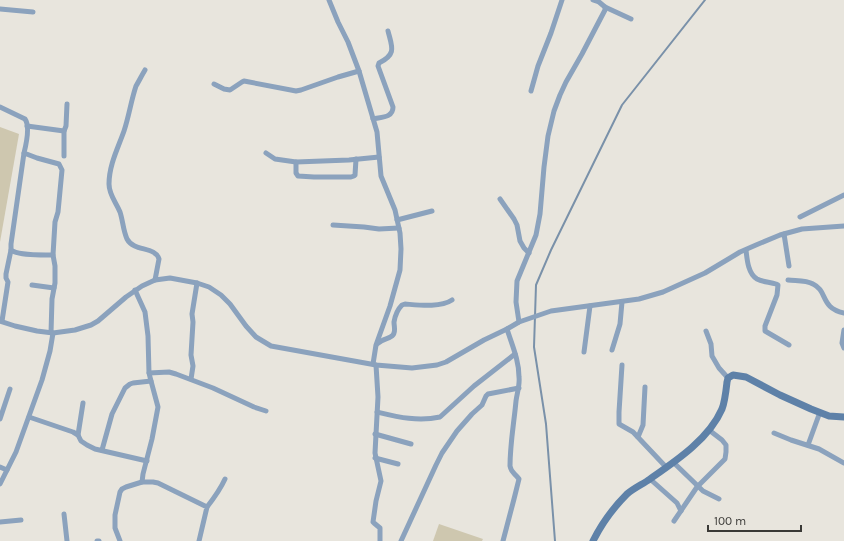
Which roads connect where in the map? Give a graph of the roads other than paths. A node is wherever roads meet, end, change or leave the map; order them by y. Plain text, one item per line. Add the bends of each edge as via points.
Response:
1 (329, 0) edge
2 (562, 0) edge
3 (593, 0) edge
4 (605, 5) junction
5 (0, 9) edge
6 (33, 12) dead end
7 (631, 19) dead end
8 (388, 31) dead end
9 (145, 70) dead end
10 (359, 71) junction
11 (214, 84) dead end
12 (531, 91) dead end
13 (67, 104) dead end
14 (0, 107) edge
15 (373, 119) junction
16 (27, 126) junction
17 (64, 131) junction
18 (24, 153) junction
19 (266, 153) dead end
20 (64, 156) dead end
21 (379, 157) junction
22 (356, 159) junction
23 (296, 162) junction
24 (844, 195) edge
25 (500, 199) dead end
26 (432, 211) dead end
27 (800, 217) dead end
28 (397, 220) junction
29 (333, 225) dead end
30 (844, 226) edge
31 (399, 228) junction
32 (784, 234) junction
33 (11, 250) junction
34 (746, 250) junction
35 (529, 253) junction
36 (54, 255) junction
37 (789, 266) dead end
38 (155, 280) junction
39 (788, 280) dead end
40 (197, 283) junction
41 (32, 286) dead end
42 (54, 288) junction
43 (136, 290) junction
44 (452, 300) dead end
45 (622, 302) junction
46 (590, 306) junction
47 (844, 313) edge
48 (1, 321) edge
49 (522, 322) junction
50 (507, 329) junction
51 (844, 330) edge
52 (706, 331) dead end
53 (52, 333) junction
54 (376, 344) junction
55 (789, 345) dead end
56 (844, 348) edge
57 (612, 350) dead end
58 (584, 352) dead end
59 (515, 354) junction
60 (374, 365) junction
61 (622, 365) dead end
62 (149, 373) junction
63 (728, 378) junction
64 (191, 379) junction
65 (150, 381) junction
66 (645, 387) dead end
67 (519, 388) junction
68 (10, 390) dead end
69 (83, 402) dead end
70 (266, 411) dead end
71 (377, 412) junction
72 (820, 412) junction
73 (29, 417) junction
74 (844, 417) edge
75 (0, 419) edge
76 (709, 430) junction
77 (774, 433) dead end
78 (375, 434) junction
79 (78, 435) junction
80 (638, 437) junction
81 (411, 444) dead end
82 (808, 445) junction
83 (102, 450) junction
84 (375, 458) junction
85 (147, 461) junction
86 (673, 462) junction
87 (844, 463) edge
88 (398, 464) dead end
89 (0, 467) edge
90 (666, 467) junction
91 (7, 470) junction
92 (650, 479) junction
93 (225, 480) dead end
94 (142, 482) junction
95 (0, 484) edge
96 (697, 487) junction
97 (718, 499) dead end
98 (208, 507) junction
99 (681, 511) junction
100 (64, 514) dead end
101 (21, 520) dead end
102 (674, 521) dead end
103 (0, 522) edge
104 (67, 541) edge
105 (120, 541) edge
106 (199, 541) edge
107 (380, 541) edge
108 (401, 541) edge
109 (503, 541) edge
110 (593, 541) edge

1 - 10 street
2 - 12 street
3 - 4 street
4 - 7 street
4 - 35 street via 605,10 566,82 554,111 548,136 540,214
5 - 6 street
8 - 15 street via 392,53 378,66 394,110 387,116
9 - 38 street via 137,85 109,182 127,240 138,248 153,251 158,256
10 - 11 street via 296,91 244,81 230,90
10 - 15 street
13 - 17 street
14 - 16 street via 25,119
15 - 21 street
16 - 17 street
16 - 18 street
17 - 20 street
18 - 33 street
18 - 36 street via 61,166
19 - 23 street via 275,159
21 - 22 street
21 - 28 street via 381,176
22 - 23 street
22 - 23 street via 355,175 351,177 300,177 297,175
24 - 27 street
25 - 35 street via 514,219 520,240
26 - 28 street
28 - 31 street
29 - 31 street
30 - 32 street via 802,229
31 - 54 street via 400,270
32 - 34 street
32 - 37 street
33 - 36 street via 26,254
33 - 48 street
34 - 45 street via 670,290
34 - 55 street via 755,278 778,285 765,330
35 - 49 street via 517,281 516,302
36 - 42 street
38 - 40 street via 170,278
38 - 43 street
39 - 47 street via 814,284 832,309
40 - 60 street via 221,294 256,338 271,346
40 - 64 street via 192,314
41 - 42 street
42 - 53 street
43 - 53 street via 91,325
43 - 62 street via 147,321
44 - 54 street via 428,306 402,305 395,316 394,334
45 - 46 street
45 - 57 street via 620,324
46 - 49 street via 551,311
46 - 58 street
48 - 53 street via 30,330
49 - 50 street
50 - 59 street
50 - 60 street via 437,365 412,368
51 - 56 street
52 - 63 street via 712,356
53 - 73 street via 45,373
54 - 60 street
59 - 67 street via 520,378
59 - 71 street via 440,417 418,420
60 - 71 street
61 - 80 street via 619,424
62 - 64 street via 169,372
62 - 65 street
63 - 72 street via 734,375 746,377 792,401
63 - 76 street via 722,408
64 - 70 street
65 - 83 street via 133,383 125,388 112,414
65 - 85 street via 158,407
66 - 80 street via 643,425
67 - 108 street via 488,394 482,405 457,431 442,453
67 - 109 street via 510,466 511,471 519,479
68 - 75 street
69 - 79 street
71 - 78 street
72 - 74 street via 829,416
72 - 82 street
73 - 79 street
73 - 91 street via 15,456
76 - 86 street
76 - 96 street via 726,445 725,459
77 - 82 street
78 - 81 street
78 - 84 street
79 - 83 street via 87,446
80 - 90 street
82 - 87 street
83 - 85 street
84 - 88 street
84 - 107 street via 380,481 374,523 380,528
85 - 94 street
86 - 90 street
86 - 96 street
89 - 91 street
90 - 92 street
91 - 95 street
92 - 99 street
92 - 110 street via 629,493 610,512
93 - 98 street
94 - 98 street via 163,484
94 - 105 street via 126,487 120,492 114,521
96 - 97 street
96 - 99 street
98 - 106 street
99 - 102 street
100 - 104 street
101 - 103 street

